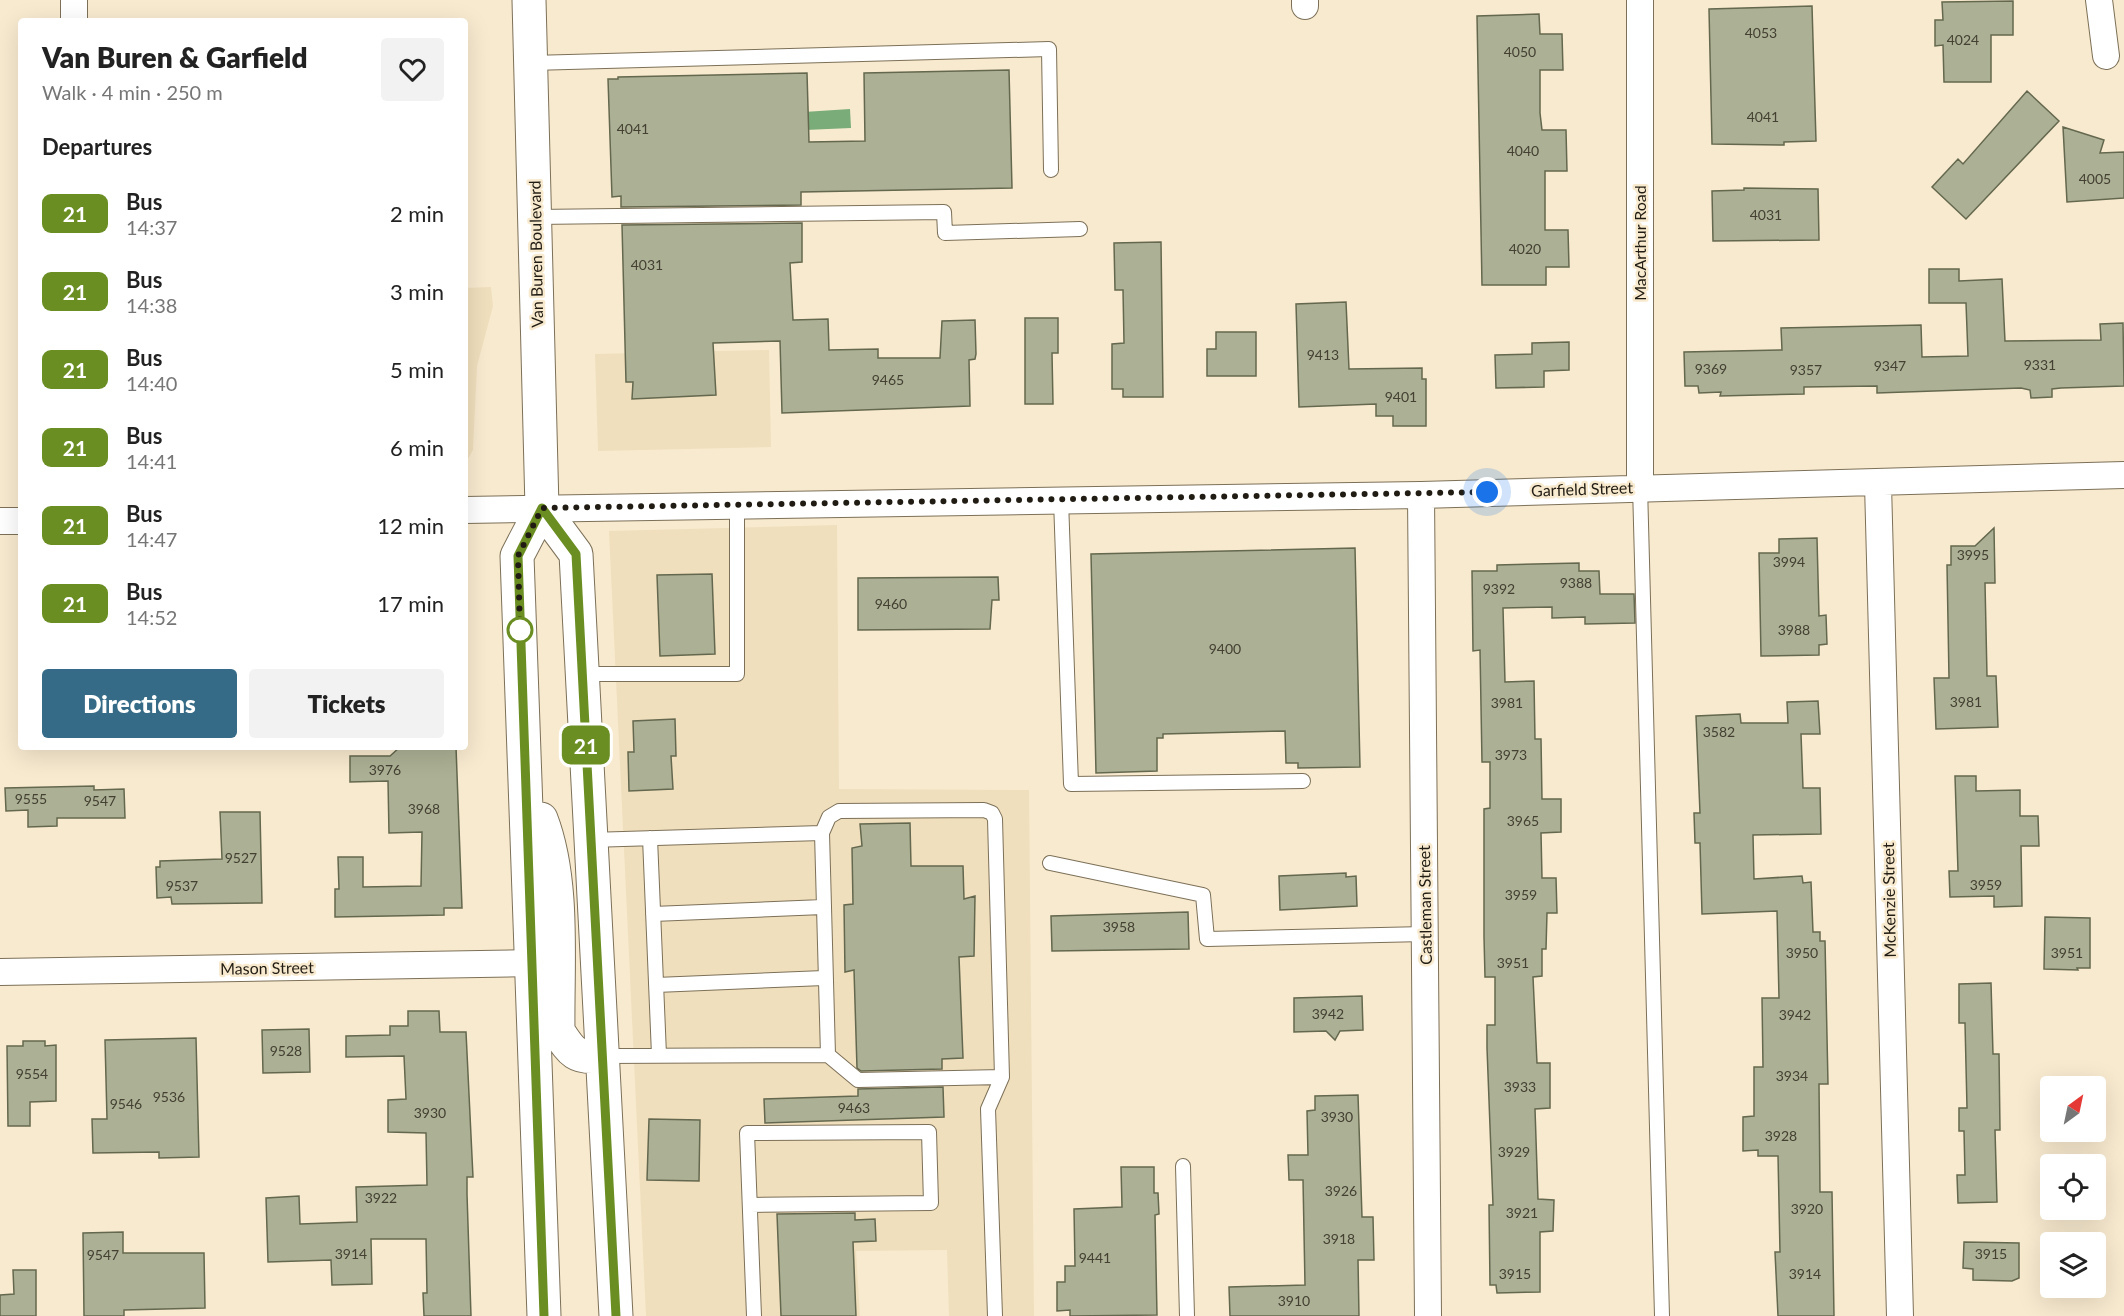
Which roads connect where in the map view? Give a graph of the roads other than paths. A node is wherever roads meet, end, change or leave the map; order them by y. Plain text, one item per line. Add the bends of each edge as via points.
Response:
1 (74, 0) edge
2 (529, 0) edge
3 (1640, 0) edge
4 (2099, 0) edge
5 (74, 18) edge
6 (2106, 56) dead end
7 (531, 63) junction
8 (1051, 170) dead end
9 (535, 217) junction
10 (1080, 229) dead end
11 (2124, 475) edge
12 (1878, 484) junction
13 (1640, 486) junction
14 (1421, 495) junction
15 (1061, 500) junction
16 (737, 505) junction
17 (542, 508) junction
18 (468, 510) edge
19 (0, 521) edge
20 (18, 521) edge
21 (583, 674) junction
22 (526, 781) junction
23 (1303, 781) dead end
24 (822, 833) junction
25 (650, 838) junction
26 (590, 840) junction
27 (1050, 863) dead end
28 (823, 907) junction
29 (653, 914) junction
30 (1425, 934) junction
31 (534, 963) junction
32 (0, 972) edge
33 (824, 978) junction
34 (656, 985) junction
35 (659, 1055) junction
36 (828, 1055) junction
37 (600, 1056) junction
38 (1002, 1077) junction
39 (1183, 1166) dead end
40 (750, 1205) junction
41 (544, 1316) edge
42 (616, 1316) edge
43 (754, 1316) edge
44 (995, 1316) edge
45 (1187, 1316) edge
46 (1428, 1316) edge
47 (1662, 1316) edge
48 (1900, 1316) edge

1 - 5 street
2 - 7 main road, Van Buren Boulevard
3 - 13 street, MacArthur Road
4 - 6 street
7 - 8 lane via 1049,49
7 - 9 main road, Van Buren Boulevard
9 - 10 lane via 944,212 945,233
9 - 17 main road, Van Buren Boulevard
11 - 12 street, Garfield Street
12 - 13 street, Garfield Street
12 - 48 street, McKenzie Street
13 - 14 street, Garfield Street
13 - 47 lane
14 - 15 street, Garfield Street
14 - 30 street, Castleman Street
15 - 16 street, Garfield Street
15 - 23 lane via 1071,784
16 - 17 street, Garfield Street
16 - 21 lane via 737,674
17 - 18 street, Garfield Street
17 - 21 main road via 576,554
17 - 22 main road, Van Buren Boulevard via 518,556
19 - 20 street
21 - 26 main road
22 - 31 main road, Van Buren Boulevard
22 - 37 main road via 548,838 555,874 558,1031 572,1052
24 - 25 lane
24 - 28 lane
24 - 38 lane via 829,817 838,812 992,813
25 - 26 lane
25 - 29 lane
26 - 37 main road
27 - 30 lane via 1203,895 1207,939
28 - 29 lane
28 - 33 lane
29 - 34 lane
30 - 46 street, Castleman Street
31 - 32 street, Mason Street
31 - 41 main road, Van Buren Boulevard
33 - 34 lane
33 - 36 lane
34 - 35 lane
35 - 36 lane
35 - 37 lane
36 - 38 lane via 858,1080
37 - 42 main road
38 - 44 lane via 988,1109
39 - 45 lane
40 - 40 lane via 747,1133 929,1132 931,1203
40 - 43 lane

